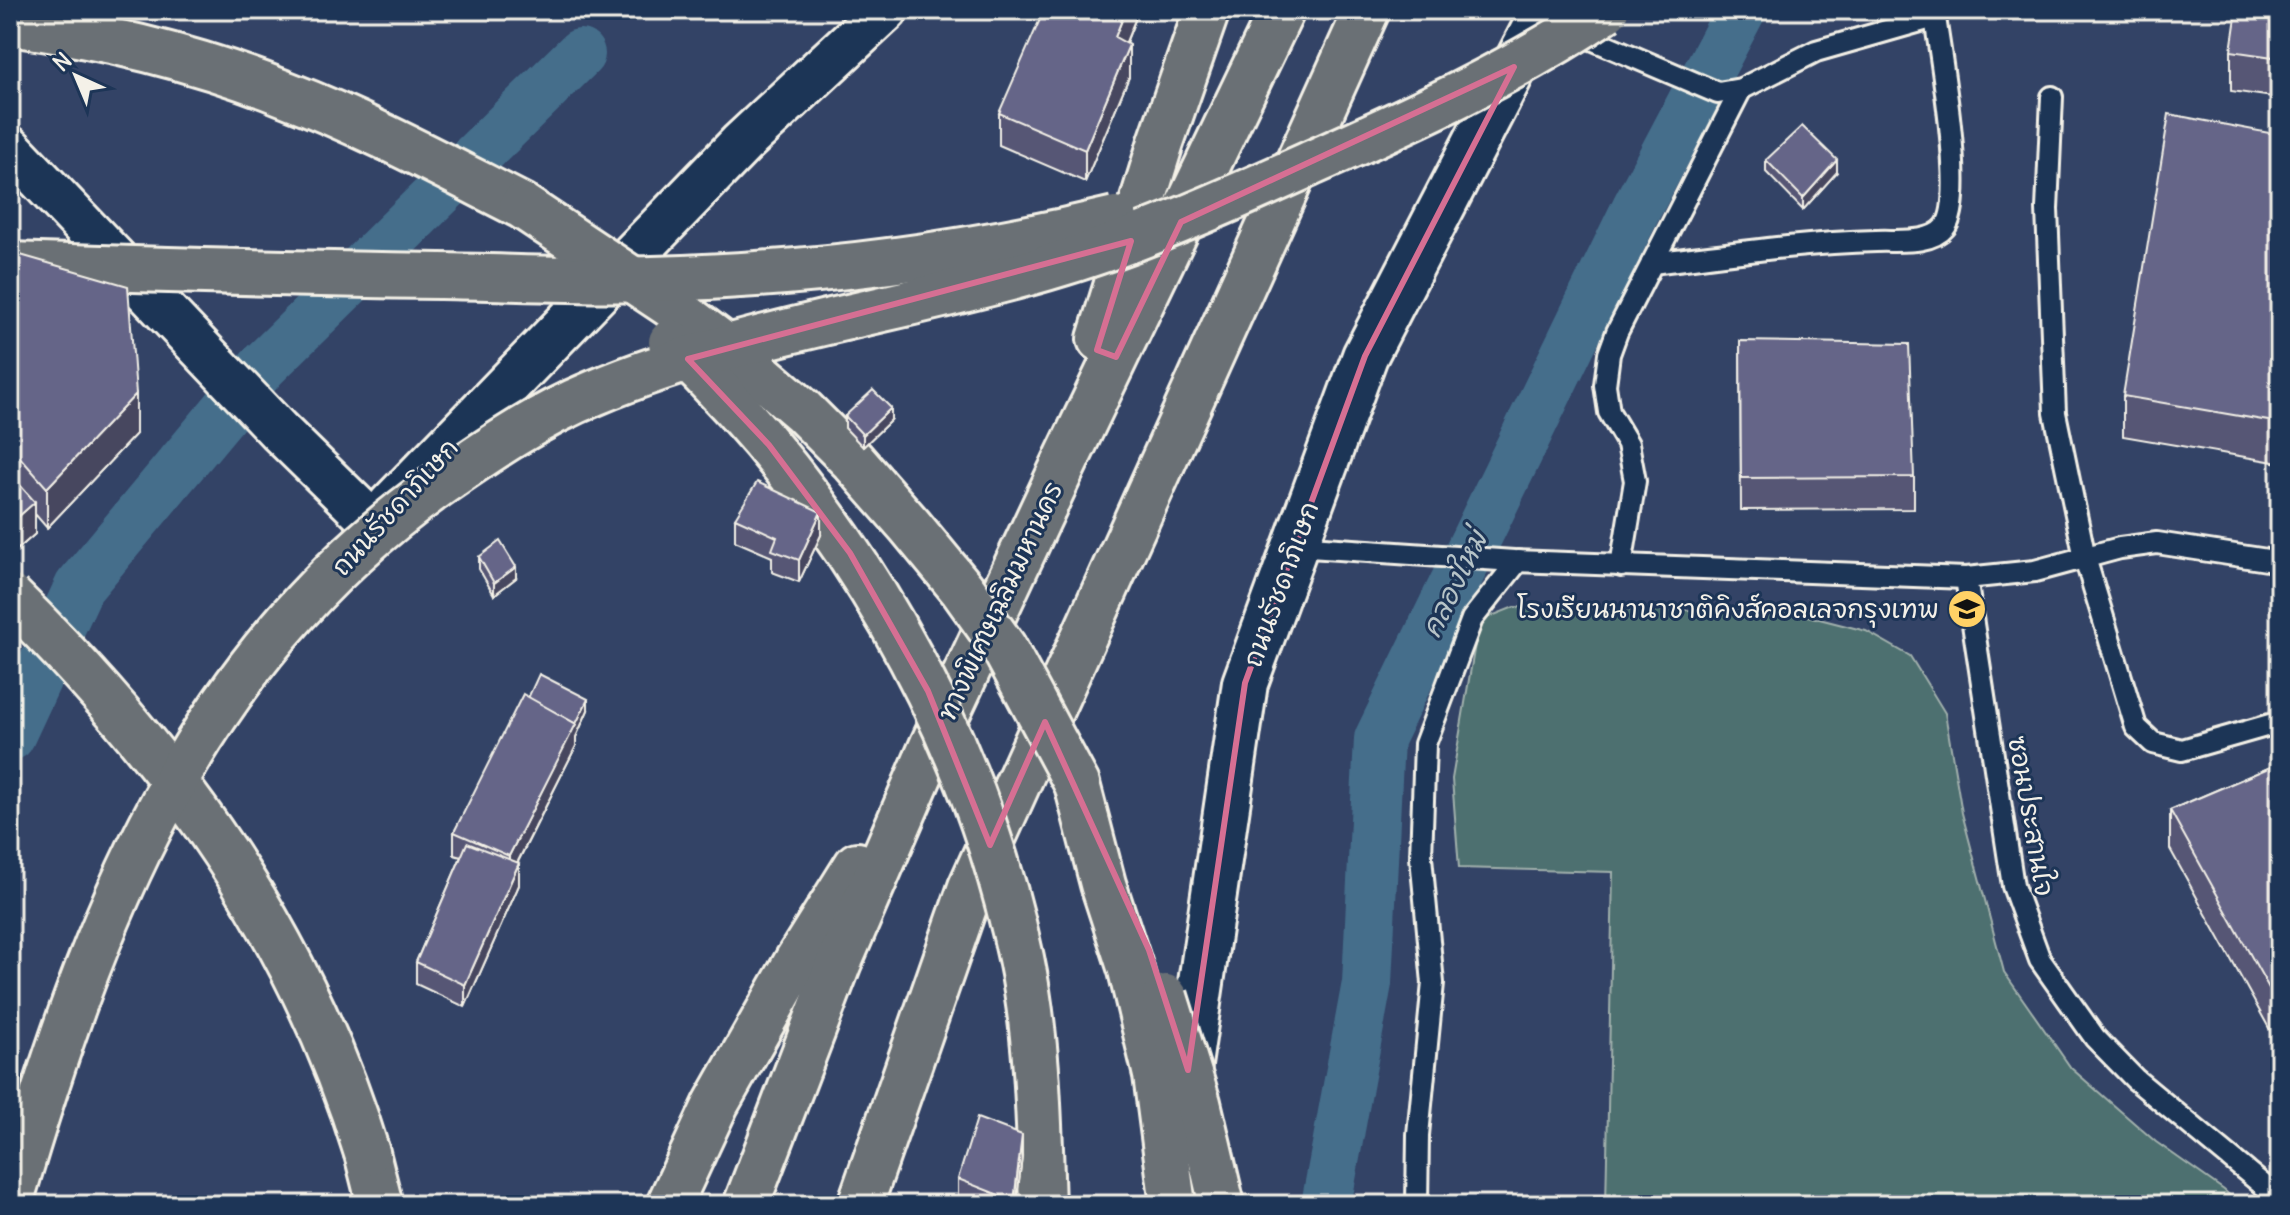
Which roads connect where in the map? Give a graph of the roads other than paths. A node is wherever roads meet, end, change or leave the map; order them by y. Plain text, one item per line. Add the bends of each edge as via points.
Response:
1 (885, 10) edge
2 (1207, 10) edge
3 (1282, 10) edge
4 (1367, 10) edge
5 (1606, 10) edge
6 (1542, 14) edge
7 (1936, 14) edge
8 (10, 23) edge
9 (1741, 89) junction
10 (2052, 97) dead end
11 (10, 148) edge
12 (1340, 150) junction
13 (522, 206) junction
14 (1652, 263) junction
15 (10, 265) edge
16 (1057, 479) junction
17 (373, 523) junction
18 (1295, 546) junction
19 (2085, 558) junction
20 (1516, 561) junction
21 (2280, 562) edge
22 (1621, 566) junction
23 (1966, 578) junction
24 (10, 597) edge
25 (2280, 722) edge
26 (933, 744) junction
27 (1077, 784) junction
28 (10, 1140) edge
29 (367, 1153) junction
30 (2280, 1199) edge
31 (10, 1203) edge
32 (365, 1205) edge
33 (380, 1205) edge
34 (669, 1205) edge
35 (746, 1205) edge
36 (860, 1205) edge
37 (1042, 1205) edge
38 (1170, 1205) edge
39 (1222, 1205) edge
40 (1417, 1205) edge

1 - 17 main road, ถนนรัชดาภิเษก via 742,143
2 - 16 highway
3 - 16 highway, ทางพิเศษเฉลิมมหานคร
4 - 36 highway via 971,887
5 - 12 highway, bridge via 1485,83
6 - 9 lane via 1718,93
6 - 18 main road, ถนนรัชดาภิเษก via 1365,356
7 - 9 lane via 1816,51
7 - 14 lane via 1955,171 1946,227 1928,238 1822,243
8 - 13 highway via 169,55 286,93
9 - 14 lane
10 - 19 lane via 2047,209 2055,413
11 - 17 street
12 - 15 highway, bridge via 1234,187 1069,230 786,272 651,279
12 - 31 highway, bridge via 1170,227 1096,253 648,371 545,416 414,502 282,626 196,744 140,845 77,994
13 - 27 highway, bridge via 741,358 853,461 962,589 1004,648
13 - 37 highway, bridge via 677,348 769,445 850,553 928,691 1000,874 1021,960 1037,1073
14 - 22 lane via 1617,332 1605,385 1609,412 1628,444 1635,481
16 - 26 highway, ทางพิเศษเฉลิมมหานคร
17 - 28 main road, ถนนรัชดาภิเษก via 250,685 107,918
18 - 20 lane
18 - 38 main road, ถนนรัชดาภิเษก via 1245,683
19 - 21 lane via 2157,543
19 - 23 lane via 2035,571
19 - 25 lane via 2136,727 2153,743 2182,750
20 - 22 lane
20 - 40 lane via 1472,619 1425,744 1421,857 1433,983 1418,1135
22 - 23 lane
23 - 30 lane, ซอนประสานใจ via 2013,886 2040,960 2095,1038 2135,1079
24 - 29 highway, bridge via 124,717 233,864 312,1006
26 - 34 highway via 797,961 716,1104
26 - 35 highway, ทางพิเศษเฉลิมมหานคร via 839,962
27 - 38 highway, bridge via 1153,1060
27 - 39 highway, bridge via 1162,987
29 - 32 highway
29 - 33 highway

